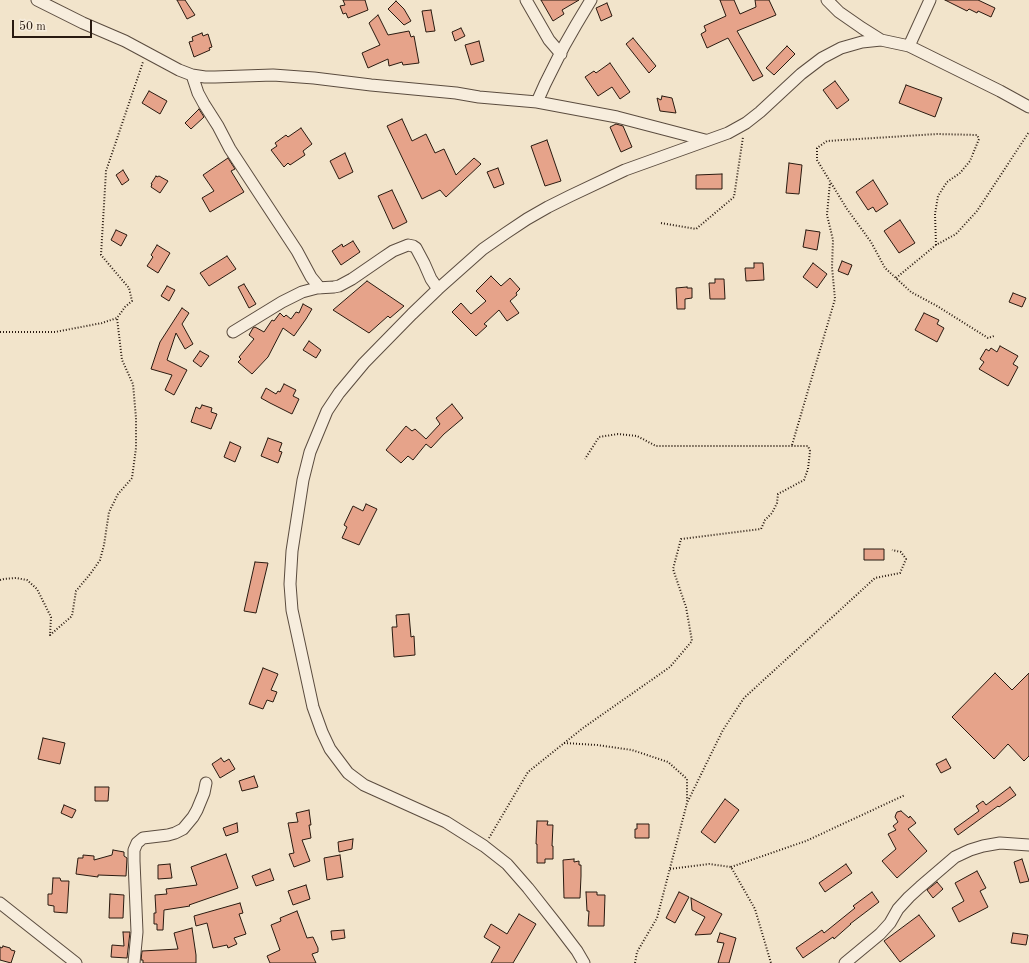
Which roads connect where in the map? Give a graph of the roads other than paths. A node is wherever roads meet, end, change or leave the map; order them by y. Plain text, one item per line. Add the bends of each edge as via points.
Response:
1 (37, 0) edge
2 (526, 0) edge
3 (591, 0) edge
4 (827, 0) edge
5 (930, 0) edge
6 (881, 40) junction
7 (909, 46) junction
8 (561, 54) junction
9 (192, 74) junction
10 (537, 102) junction
11 (1029, 106) edge
12 (705, 140) junction
13 (320, 288) junction
14 (438, 289) junction
15 (233, 332) dead end
16 (206, 783) dead end
17 (1029, 845) edge
18 (0, 903) edge
19 (76, 963) edge
20 (134, 963) edge
21 (584, 963) edge
22 (845, 963) edge

1 - 9 street
2 - 8 street via 549,40
3 - 8 street
4 - 6 street via 839,12
5 - 7 street
6 - 7 street
6 - 12 street via 841,48 822,58 746,124
7 - 11 street
8 - 10 street
9 - 10 street via 216,77 273,75 314,78
9 - 13 street via 201,98 230,149
10 - 12 street via 617,117
12 - 14 street via 625,170 527,219 483,249
13 - 14 street via 339,286 393,251 408,245 416,248
13 - 15 street via 302,292 282,302
14 - 21 street via 364,363 339,393 327,412 310,452 292,551 290,584 292,610 313,707 330,749 348,773 364,785 446,822 507,864 558,926
16 - 20 street via 197,810 183,829 168,835 143,838 134,850 137,932
17 - 22 street via 1000,843 970,850 955,857 909,897 880,934
18 - 19 street

